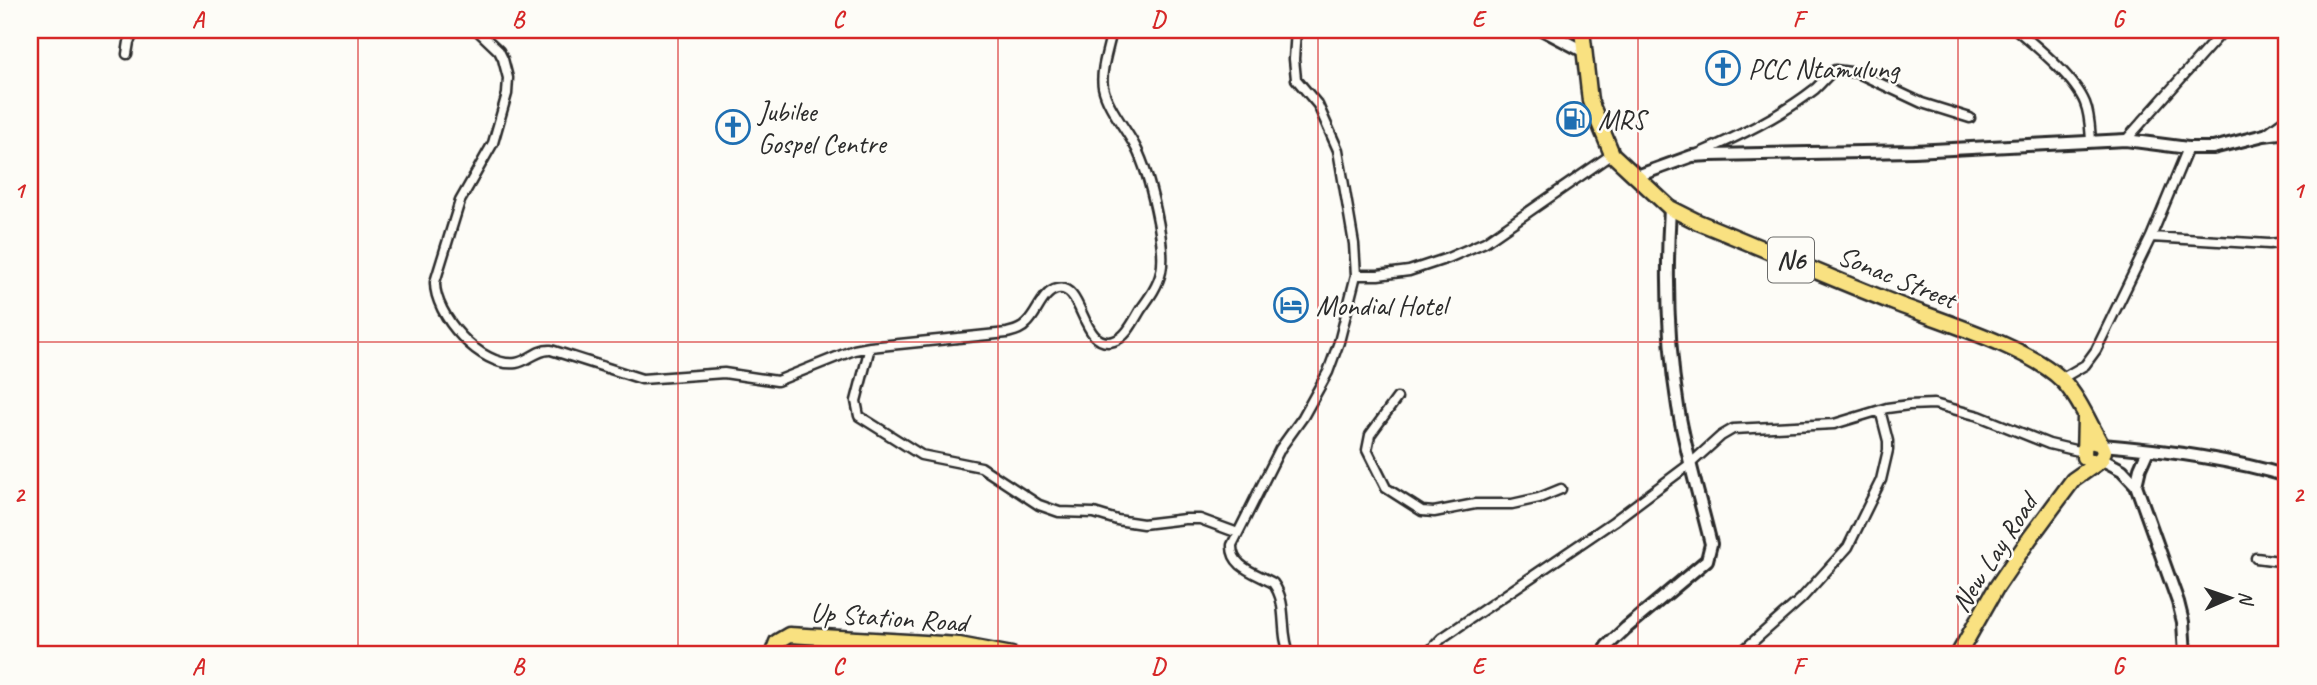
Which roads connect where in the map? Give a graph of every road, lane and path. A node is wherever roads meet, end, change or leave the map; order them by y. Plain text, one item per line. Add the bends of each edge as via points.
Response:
1 (135, 30) edge
2 (477, 30) edge
3 (1112, 30) edge
4 (1296, 30) edge
5 (1543, 30) edge
6 (1582, 30) edge
7 (2017, 30) edge
8 (2224, 30) edge
9 (1583, 51) junction
10 (127, 54) dead end
11 (1970, 118) dead end
12 (2287, 118) edge
13 (2287, 132) edge
14 (2264, 135) junction
15 (2126, 140) junction
16 (2091, 141) junction
17 (2189, 148) junction
18 (1612, 155) junction
19 (1692, 156) junction
20 (1637, 176) junction
21 (1670, 208) junction
22 (2151, 237) junction
23 (2287, 242) edge
24 (1356, 275) junction
25 (870, 347) junction
26 (2061, 379) junction
27 (1397, 398) dead end
28 (1880, 410) junction
29 (2085, 415) junction
30 (2152, 449) junction
31 (2083, 450) junction
32 (2101, 453) junction
33 (1690, 464) junction
34 (2287, 475) edge
35 (2073, 480) junction
36 (2136, 485) junction
37 (1561, 489) dead end
38 (1238, 533) junction
39 (2256, 558) dead end
40 (2287, 562) edge
41 (772, 655) edge
42 (1012, 655) edge
43 (1290, 655) edge
44 (1426, 655) edge
45 (1601, 655) edge
46 (1738, 655) edge
47 (1958, 655) edge
48 (2185, 655) edge

1 - 10 street
2 - 25 street via 503,59 507,94 489,151 460,201 434,294 467,343 499,361 519,363 537,351 551,350 649,380 724,373 777,381
3 - 25 street via 1103,85 1141,158 1163,254 1155,289 1124,335 1113,341 1093,335 1072,295 1057,289 1047,294 1019,330
4 - 24 street via 1296,79 1318,105 1338,150
5 - 9 street
6 - 9 highway, Sonac Street / N6
7 - 16 street via 2081,93
8 - 15 street
9 - 18 highway, Sonac Street / N6 via 1590,101
11 - 19 street via 1922,103 1858,73 1835,70 1779,114
12 - 14 street
13 - 14 street
14 - 17 street via 2213,148
15 - 16 street
15 - 17 street
16 - 19 street
17 - 22 street
18 - 20 highway, Sonac Street / N6
18 - 24 street via 1486,242 1409,271
19 - 20 street
20 - 21 highway, Sonac Street / N6
21 - 26 highway, Sonac Street / N6 via 2012,350
21 - 33 street via 1669,329
22 - 23 street
22 - 26 street via 2096,350 2085,365
24 - 38 street via 1328,372 1280,449
25 - 38 street via 856,401 859,416 912,451 981,467 1039,505 1059,512 1094,513 1143,524 1192,518
26 - 29 highway, Sonac Street / N6
27 - 37 street via 1370,435 1367,450 1386,488 1422,511 1512,504
28 - 31 street via 1934,404 2049,444
28 - 33 street via 1834,424 1733,429
28 - 46 street via 1888,442 1881,480 1848,547 1801,599
29 - 31 highway
29 - 32 highway, N6
30 - 32 street
30 - 34 street
30 - 36 street
31 - 32 highway via 2089,462
31 - 35 highway
32 - 35 highway
32 - 36 street
33 - 44 street via 1443,638
33 - 45 street via 1711,544 1707,560
35 - 47 highway, New Lay Road via 1996,588
36 - 48 street via 2178,602
38 - 43 street via 1232,549 1235,558 1277,587
39 - 40 street
41 - 42 highway, Up Station Road via 777,642 789,635 936,643

